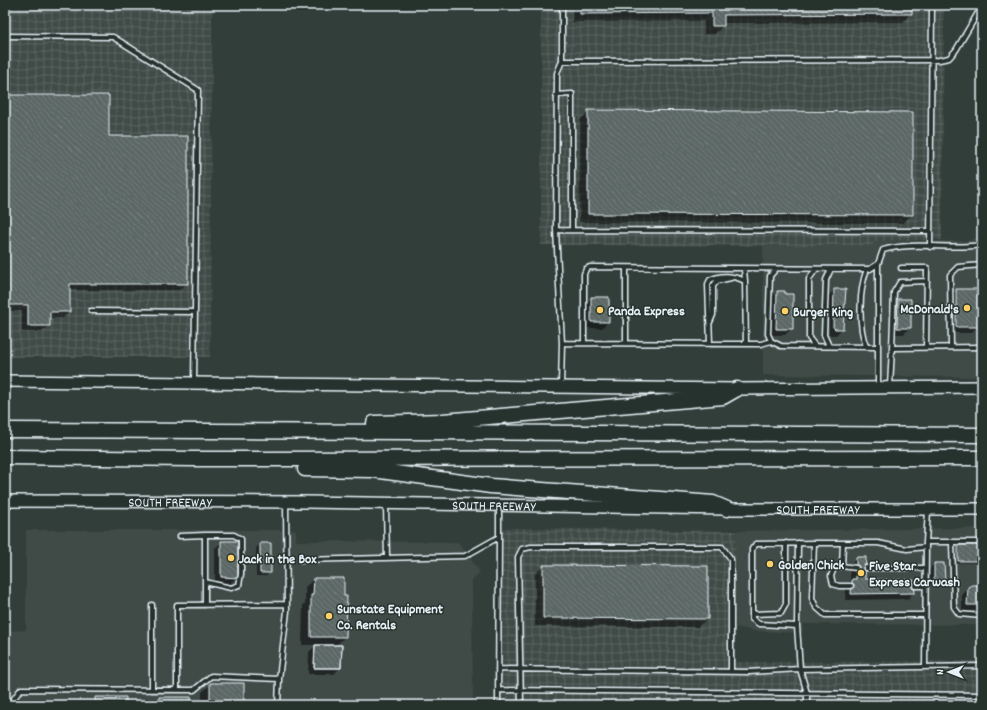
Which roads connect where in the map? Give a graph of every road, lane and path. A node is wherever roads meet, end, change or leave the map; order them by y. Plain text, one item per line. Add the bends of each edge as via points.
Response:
1 (562, 5) edge
2 (932, 5) edge
3 (982, 6) edge
4 (5, 36) edge
5 (932, 60) junction
6 (562, 61) junction
7 (556, 95) junction
8 (556, 230) junction
9 (572, 230) junction
10 (930, 231) junction
11 (982, 244) edge
12 (930, 247) junction
13 (878, 264) junction
14 (982, 265) edge
15 (626, 268) junction
16 (901, 268) dead end
17 (744, 269) junction
18 (776, 269) junction
19 (816, 269) junction
20 (832, 269) junction
21 (867, 269) junction
22 (745, 281) junction
23 (927, 281) junction
24 (91, 312) dead end
25 (195, 312) junction
26 (771, 341) junction
27 (562, 343) junction
28 (584, 343) junction
29 (626, 343) junction
30 (710, 344) junction
31 (746, 344) junction
32 (815, 346) junction
33 (830, 346) junction
34 (866, 346) junction
35 (877, 346) junction
36 (951, 347) junction
37 (982, 347) edge
38 (892, 348) junction
39 (926, 348) junction
40 (5, 381) edge
41 (194, 384) junction
42 (561, 386) junction
43 (878, 386) junction
44 (890, 386) junction
45 (954, 386) junction
46 (982, 386) edge
47 (737, 389) junction
48 (982, 394) edge
49 (5, 430) edge
50 (297, 432) junction
51 (982, 435) edge
52 (5, 457) edge
53 (982, 458) edge
54 (194, 459) junction
55 (5, 501) edge
56 (286, 502) junction
57 (386, 504) junction
58 (499, 505) junction
59 (928, 508) junction
60 (978, 508) edge
61 (727, 509) junction
62 (205, 535) junction
63 (180, 536) dead end
64 (499, 537) junction
65 (926, 542) junction
66 (952, 542) junction
67 (982, 542) edge
68 (798, 543) junction
69 (814, 543) junction
70 (843, 543) junction
71 (786, 544) junction
72 (926, 547) junction
73 (387, 558) junction
74 (301, 560) dead end
75 (842, 566) junction
76 (856, 568) dead end
77 (866, 568) dead end
78 (926, 568) junction
79 (205, 582) junction
80 (851, 586) dead end
81 (915, 586) dead end
82 (926, 586) junction
83 (287, 604) junction
84 (152, 605) dead end
85 (205, 605) junction
86 (752, 614) junction
87 (925, 615) junction
88 (982, 616) edge
89 (797, 626) junction
90 (925, 666) junction
91 (982, 666) edge
92 (498, 669) junction
93 (800, 669) junction
94 (522, 670) junction
95 (731, 672) junction
96 (279, 679) junction
97 (152, 690) junction
98 (177, 690) junction
99 (498, 690) junction
100 (521, 690) junction
101 (807, 694) junction
102 (982, 695) edge
103 (9, 705) edge
104 (278, 705) edge
105 (498, 705) edge
106 (521, 705) edge
107 (807, 705) edge

1 - 6 lane
2 - 5 lane
3 - 5 lane via 949,58
4 - 25 lane via 113,37 198,90
5 - 6 lane
5 - 10 lane
6 - 7 lane via 556,73
7 - 8 lane
7 - 9 lane via 572,94
8 - 9 lane
8 - 27 lane
9 - 10 lane
10 - 12 lane
11 - 12 lane via 969,247
12 - 13 lane via 896,246 883,250
13 - 21 lane
13 - 35 lane
14 - 36 lane via 958,267 950,275
15 - 17 lane
15 - 28 lane via 586,269
15 - 29 lane
16 - 23 lane via 927,268
17 - 18 lane
17 - 22 lane
18 - 19 lane
18 - 26 lane via 770,276 768,334
19 - 20 lane
19 - 32 lane via 809,279 809,338
20 - 21 lane
20 - 33 lane via 826,280 824,335
21 - 34 lane via 862,280 861,334
22 - 30 lane via 738,277 717,276 710,280
22 - 31 lane
23 - 38 lane via 900,282 894,292
23 - 39 lane
24 - 25 lane
25 - 41 lane
26 - 31 lane
26 - 32 lane via 781,346
27 - 28 lane
27 - 42 lane
28 - 29 lane
29 - 30 lane
30 - 31 lane
32 - 33 lane
33 - 34 lane
34 - 35 lane
35 - 43 lane
36 - 37 lane
36 - 39 lane
38 - 39 lane
38 - 44 lane
40 - 41 main road
41 - 42 main road
42 - 47 main road
43 - 44 main road
43 - 47 main road
44 - 45 main road
45 - 46 main road
45 - 48 main road
47 - 50 highway via 723,397 443,421 327,424
49 - 50 highway
50 - 51 highway
52 - 54 highway
53 - 54 highway
54 - 61 highway via 214,467 392,472 491,486 713,503
55 - 56 main road, SOUTH FREEWAY
56 - 57 main road, SOUTH FREEWAY
56 - 83 lane
57 - 58 main road, SOUTH FREEWAY
57 - 73 lane
58 - 61 main road, SOUTH FREEWAY
58 - 64 lane
59 - 60 main road, SOUTH FREEWAY
59 - 61 main road, SOUTH FREEWAY
59 - 65 lane
62 - 63 lane
62 - 79 lane
62 - 79 lane via 234,535 241,539 241,574 239,584 231,588
64 - 73 lane via 464,556
64 - 92 lane
65 - 66 lane
65 - 72 lane
66 - 67 lane
66 - 88 lane via 954,607 959,614
68 - 69 lane
68 - 71 lane
68 - 89 lane
69 - 70 lane
69 - 87 lane via 812,598 816,607 825,615
70 - 72 lane via 878,544 907,549
70 - 75 lane
71 - 86 lane via 786,604 781,613
71 - 86 lane via 756,544 752,549
72 - 78 lane
73 - 74 lane
75 - 76 lane
75 - 80 lane via 834,568 831,576 833,584
77 - 78 lane
78 - 82 lane
79 - 85 lane
81 - 82 lane
82 - 87 lane
83 - 85 lane
83 - 96 lane
84 - 97 lane
85 - 98 lane via 177,605
86 - 89 lane via 752,619 759,624
87 - 90 lane
89 - 93 lane
90 - 91 lane
90 - 93 lane
92 - 94 lane
92 - 99 lane
93 - 95 lane
93 - 101 lane
94 - 95 lane
94 - 95 lane via 518,557 522,549 722,547 731,559
94 - 100 lane
96 - 98 lane via 211,676 194,690
96 - 104 lane
97 - 98 lane
97 - 103 lane via 21,689
99 - 100 lane
99 - 105 lane
100 - 101 lane
100 - 106 lane
101 - 102 lane
101 - 107 lane

